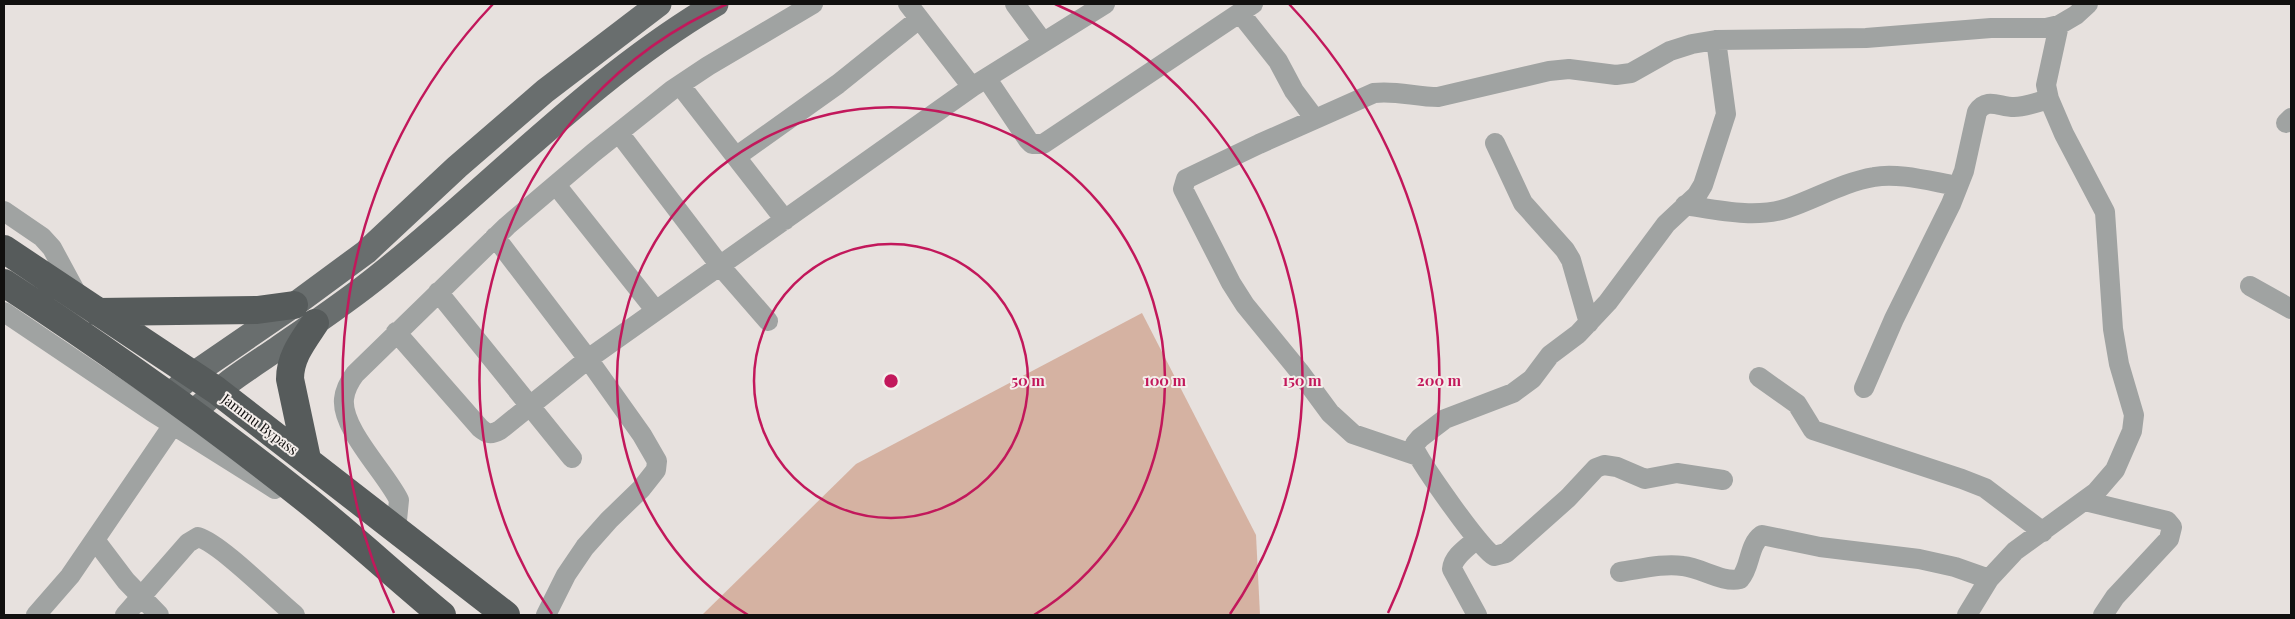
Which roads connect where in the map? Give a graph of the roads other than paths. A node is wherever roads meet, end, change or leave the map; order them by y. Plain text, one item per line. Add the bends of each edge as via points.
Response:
1 (659, 4) edge
2 (716, 4) edge
3 (813, 4) edge
4 (1015, 4) edge
5 (1105, 4) edge
6 (2088, 4) edge
7 (1246, 8) edge
8 (914, 12) edge
9 (2059, 25) junction
10 (1716, 40) junction
11 (1043, 42) junction
12 (979, 83) junction
13 (680, 85) junction
14 (2049, 99) junction
15 (1312, 114) junction
16 (619, 133) junction
17 (1495, 143) dead end
18 (737, 156) junction
19 (556, 185) junction
20 (1958, 186) junction
21 (1685, 205) junction
22 (4, 211) edge
23 (786, 220) junction
24 (495, 237) junction
25 (4, 249) edge
26 (721, 266) junction
27 (4, 283) edge
28 (2250, 286) dead end
29 (438, 292) junction
30 (294, 305) junction
31 (90, 307) junction
32 (2291, 309) edge
33 (656, 311) junction
34 (4, 312) edge
35 (768, 321) dead end
36 (315, 323) junction
37 (1589, 323) junction
38 (396, 332) junction
39 (588, 359) junction
40 (192, 375) junction
41 (1759, 377) dead end
42 (1864, 388) dead end
43 (216, 390) junction
44 (169, 396) junction
45 (531, 405) junction
46 (183, 419) junction
47 (1418, 456) junction
48 (572, 458) dead end
49 (307, 459) junction
50 (1723, 480) dead end
51 (2085, 501) junction
52 (396, 530) junction
53 (2043, 532) junction
54 (1477, 539) junction
55 (95, 540) junction
56 (1620, 572) dead end
57 (1989, 579) junction
58 (140, 597) junction
59 (436, 611) edge
60 (36, 615) edge
61 (125, 615) edge
62 (159, 615) edge
63 (295, 615) edge
64 (506, 615) edge
65 (546, 615) edge
66 (1476, 615) edge
67 (1967, 615) edge
68 (2104, 615) edge

1 - 30 main road via 544,91 366,252
2 - 36 main road via 645,51 571,109 400,258
3 - 13 street
4 - 11 street
5 - 11 street
6 - 9 street
7 - 12 street via 1043,144 1032,144
7 - 15 street via 1294,90
8 - 12 street
8 - 18 street via 838,84
9 - 10 street via 1866,38
9 - 14 street via 2047,72
10 - 15 street via 1670,51 1631,73 1549,71 1438,97 1374,93
10 - 21 street via 1726,114 1703,185
11 - 12 street
12 - 23 street
13 - 16 street
13 - 18 street
14 - 20 street via 2018,107 1988,103 1980,108
14 - 51 street via 2105,212 2113,329 2134,415 2128,444 2114,470
15 - 47 street via 1186,179 1183,189 1245,305 1330,413 1353,434
16 - 19 street
16 - 26 street
17 - 37 street via 1523,203 1571,260
18 - 23 street
19 - 24 street
19 - 33 street
20 - 21 street via 1876,176 1786,209 1753,214
20 - 42 street
21 - 37 street via 1666,224
22 - 31 street via 42,237 52,248
23 - 26 street
24 - 29 street
24 - 39 street
25 - 31 highway, Jammu Bypass
26 - 33 street
26 - 35 street
27 - 44 highway
28 - 32 street
29 - 38 street
29 - 45 street
30 - 31 highway via 257,310
30 - 40 main road
31 - 40 highway, Jammu Bypass
33 - 39 street
34 - 46 street
36 - 43 main road
36 - 49 highway via 290,366
37 - 47 street via 1550,355 1522,388 1445,419 1432,428 1415,444
38 - 45 street via 486,434 500,430
38 - 52 street via 355,374 347,385 344,400 346,415 357,437 400,500
39 - 45 street
39 - 65 street via 656,456 656,470 585,548 566,574
40 - 43 highway, Jammu Bypass
40 - 44 main road
41 - 53 street via 1797,404 1813,430 1985,488
43 - 46 main road
43 - 49 highway, Jammu Bypass
44 - 46 highway
45 - 48 street
46 - 55 street
46 - 59 highway via 320,511
47 - 54 street
49 - 52 highway, Jammu Bypass
50 - 54 street via 1677,474 1645,479 1604,465 1590,472 1568,498 1506,553 1494,556
51 - 53 street
51 - 68 street via 2167,521 2172,527 2166,544 2115,597
52 - 64 highway, Jammu Bypass
53 - 57 street via 2015,552
54 - 66 street via 1452,563 1452,569
55 - 58 street
55 - 60 street via 70,576
56 - 57 street via 1672,565 1740,579 1762,535 1919,559
57 - 67 street
58 - 61 street
58 - 62 street
58 - 63 street via 188,543 198,537

